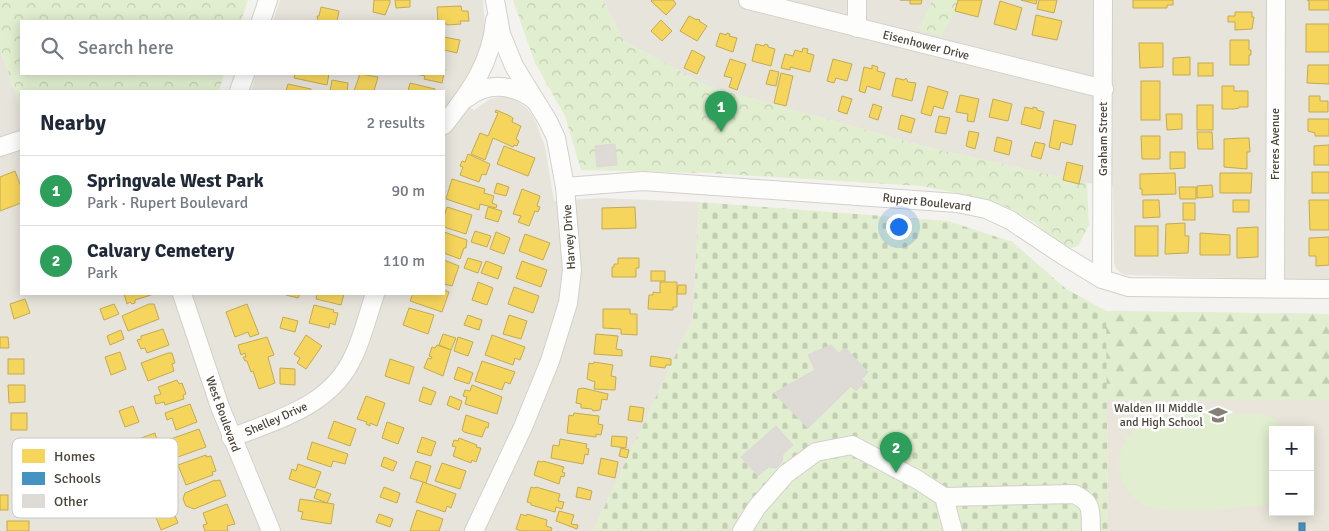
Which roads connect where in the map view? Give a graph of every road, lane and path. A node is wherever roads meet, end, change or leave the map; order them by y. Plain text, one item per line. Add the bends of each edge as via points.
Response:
1 (268, 0) edge
2 (495, 0) edge
3 (748, 0) edge
4 (857, 0) edge
5 (1103, 0) edge
6 (1276, 0) edge
7 (261, 20) edge
8 (857, 28) junction
9 (245, 75) edge
10 (1104, 89) junction
11 (239, 90) edge
12 (461, 103) junction
13 (538, 105) junction
14 (445, 124) edge
15 (20, 140) edge
16 (0, 147) edge
17 (565, 187) junction
18 (1102, 279) junction
19 (1275, 288) junction
20 (1329, 289) edge
21 (182, 295) edge
22 (375, 295) edge
23 (232, 438) junction
24 (944, 497) junction
25 (271, 531) edge
26 (474, 531) edge
27 (742, 531) edge
28 (953, 531) edge
29 (1091, 531) edge

1 - 7 street
2 - 12 street via 494,30 488,55 475,84
2 - 13 street, Harvey Drive via 507,50
3 - 8 street, Eisenhower Drive
4 - 8 street
5 - 10 street, Graham Street
6 - 19 street, Freres Avenue
8 - 10 street, Eisenhower Drive
9 - 11 street
10 - 18 street, Graham Street
12 - 13 street via 480,90 496,86 518,90
12 - 14 street
13 - 17 street, Harvey Drive via 556,138
15 - 16 street
17 - 18 street, Rupert Boulevard via 643,181 957,203 1010,220
17 - 26 street, Harvey Drive via 572,256 568,303 534,401
18 - 19 street, Rupert Boulevard via 1128,287
19 - 20 street, Rupert Boulevard
21 - 23 street, West Boulevard
22 - 23 street, Shelley Drive via 354,355 334,386 305,408
23 - 25 street, West Boulevard
24 - 27 street via 852,445 816,452 786,474 757,506
24 - 28 street
24 - 29 street via 1074,494 1084,499 1090,510

